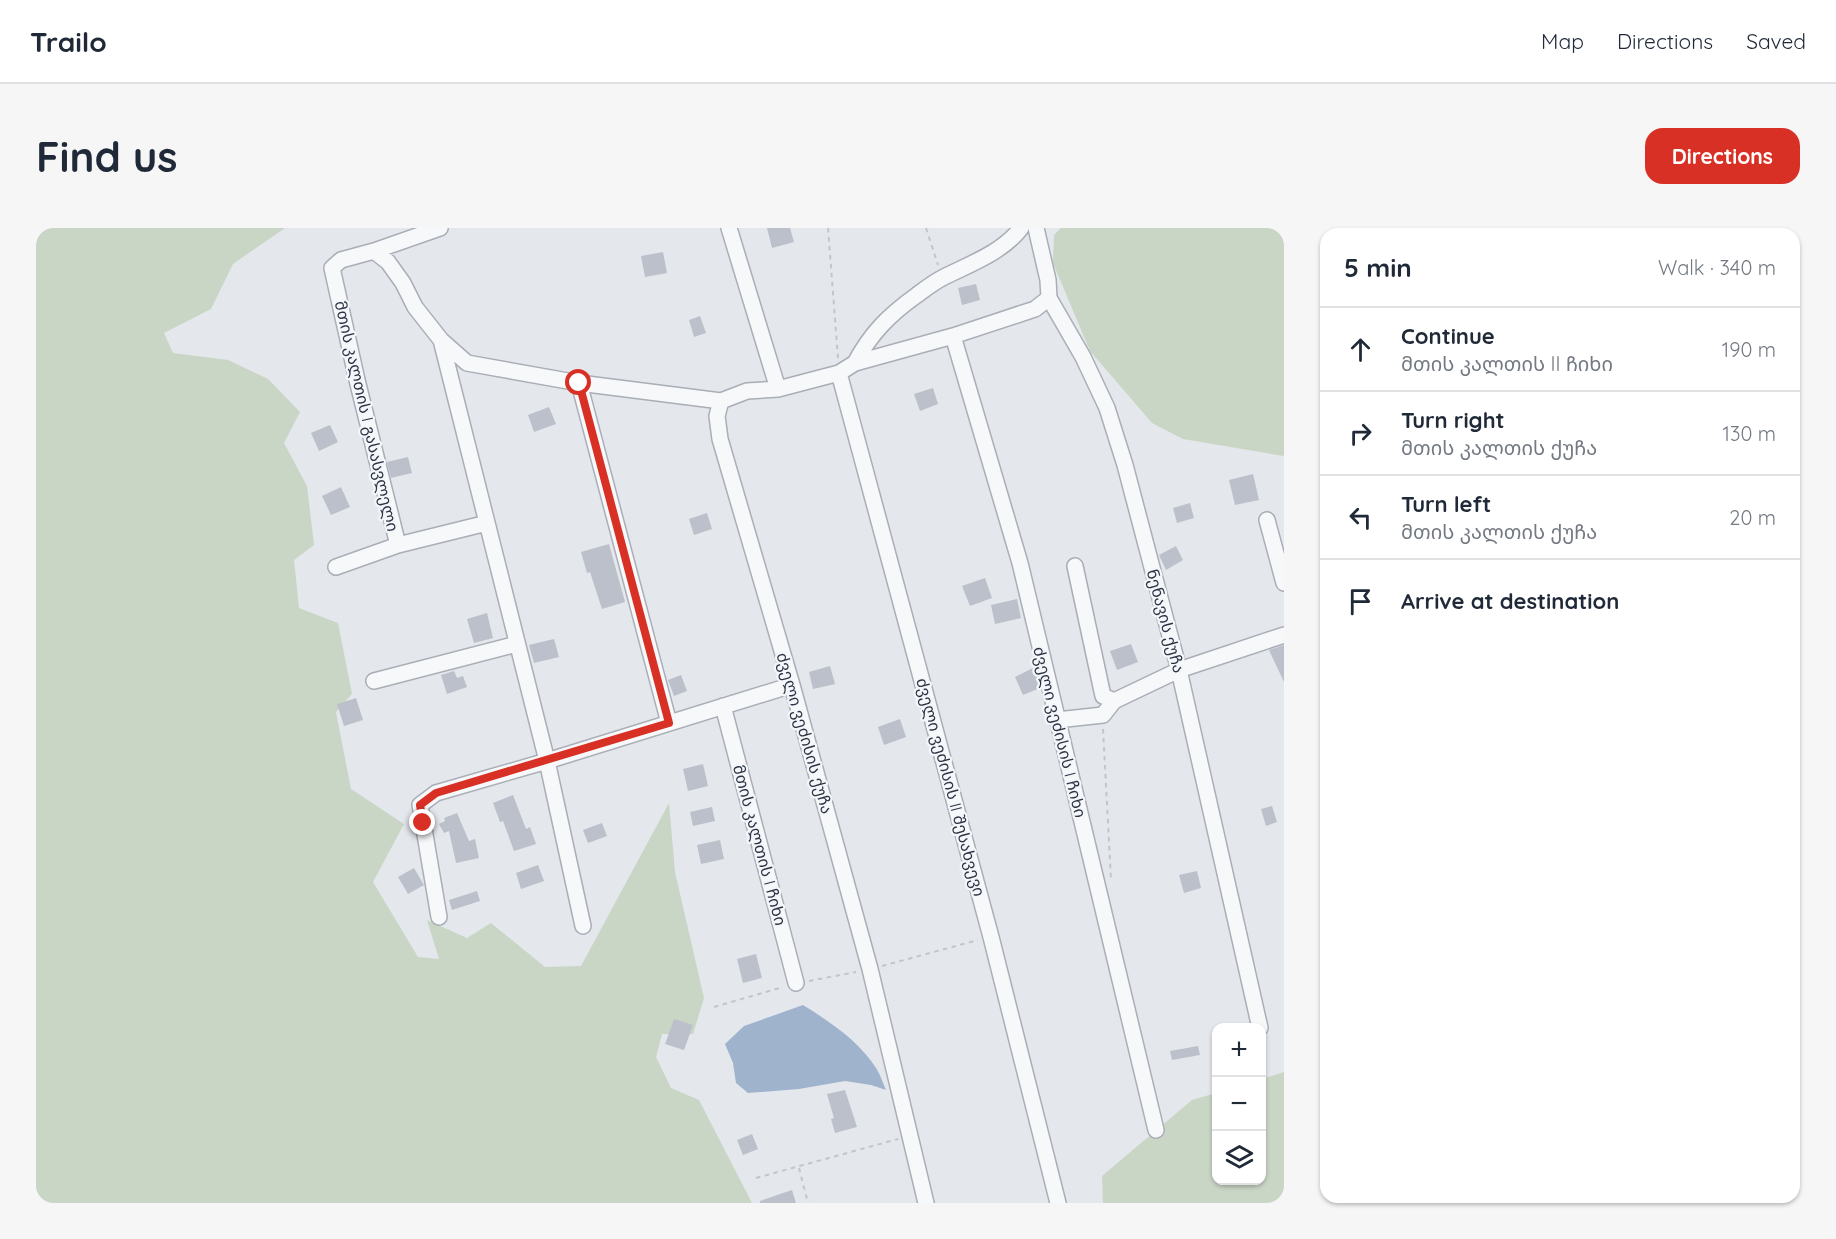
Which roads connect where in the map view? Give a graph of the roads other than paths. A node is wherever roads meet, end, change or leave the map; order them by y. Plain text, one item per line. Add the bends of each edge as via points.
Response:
1 (440, 228) edge
2 (729, 228) edge
3 (1022, 228) edge
4 (1036, 228) edge
5 (374, 251) junction
6 (1049, 298) junction
7 (953, 336) junction
8 (441, 340) junction
9 (855, 363) junction
10 (839, 373) junction
11 (579, 383) junction
12 (778, 388) junction
13 (721, 401) junction
14 (1267, 520) dead end
15 (487, 523) junction
16 (398, 545) junction
17 (1075, 566) dead end
18 (336, 567) dead end
19 (1284, 583) edge
20 (1284, 635) edge
21 (517, 644) junction
22 (1179, 670) junction
23 (374, 681) dead end
24 (792, 686) junction
25 (1114, 701) junction
26 (723, 706) junction
27 (1057, 720) junction
28 (669, 723) junction
29 (547, 761) junction
30 (439, 917) dead end
31 (583, 926) dead end
32 (796, 984) road end
33 (1259, 1023) edge
34 (1156, 1131) dead end
35 (926, 1203) edge
36 (1058, 1203) edge

1 - 5 street
2 - 12 street
3 - 9 street via 991,254 942,278 892,314 866,342
4 - 6 street, ნენავის ქუჩა
5 - 8 street via 388,262
5 - 16 street, მთის კალთის I გასასვლელი via 341,260 332,268
6 - 7 street via 1035,309
6 - 22 street, ნენავის ქუჩა via 1107,408
7 - 9 street
7 - 27 street, ძველი ვეძისის I ჩიხი via 1020,563
8 - 11 street via 467,363
8 - 15 street
9 - 10 street
10 - 12 street
10 - 36 street, ძველი ვეძისის II შესახვევი via 991,937
11 - 13 street
11 - 28 street
12 - 13 street via 747,391
13 - 24 street, ძველი ვეძისის ქუჩა via 717,416 720,439
14 - 19 street
15 - 16 street, მთის კალთის I გასასვლელი
15 - 21 street
16 - 18 street
17 - 25 street via 1103,696
20 - 22 street
21 - 23 street
21 - 29 street
22 - 25 street
22 - 33 street, ნენავის ქუჩა
24 - 26 street
24 - 35 street, ძველი ვეძისის ქუჩა via 870,969
25 - 27 street via 1103,714
26 - 28 street
26 - 32 street, მთის კალთის I ჩიხი
27 - 34 street, ძველი ვეძისის I ჩიხი
28 - 29 street
29 - 30 street via 436,793 420,805
29 - 31 street

